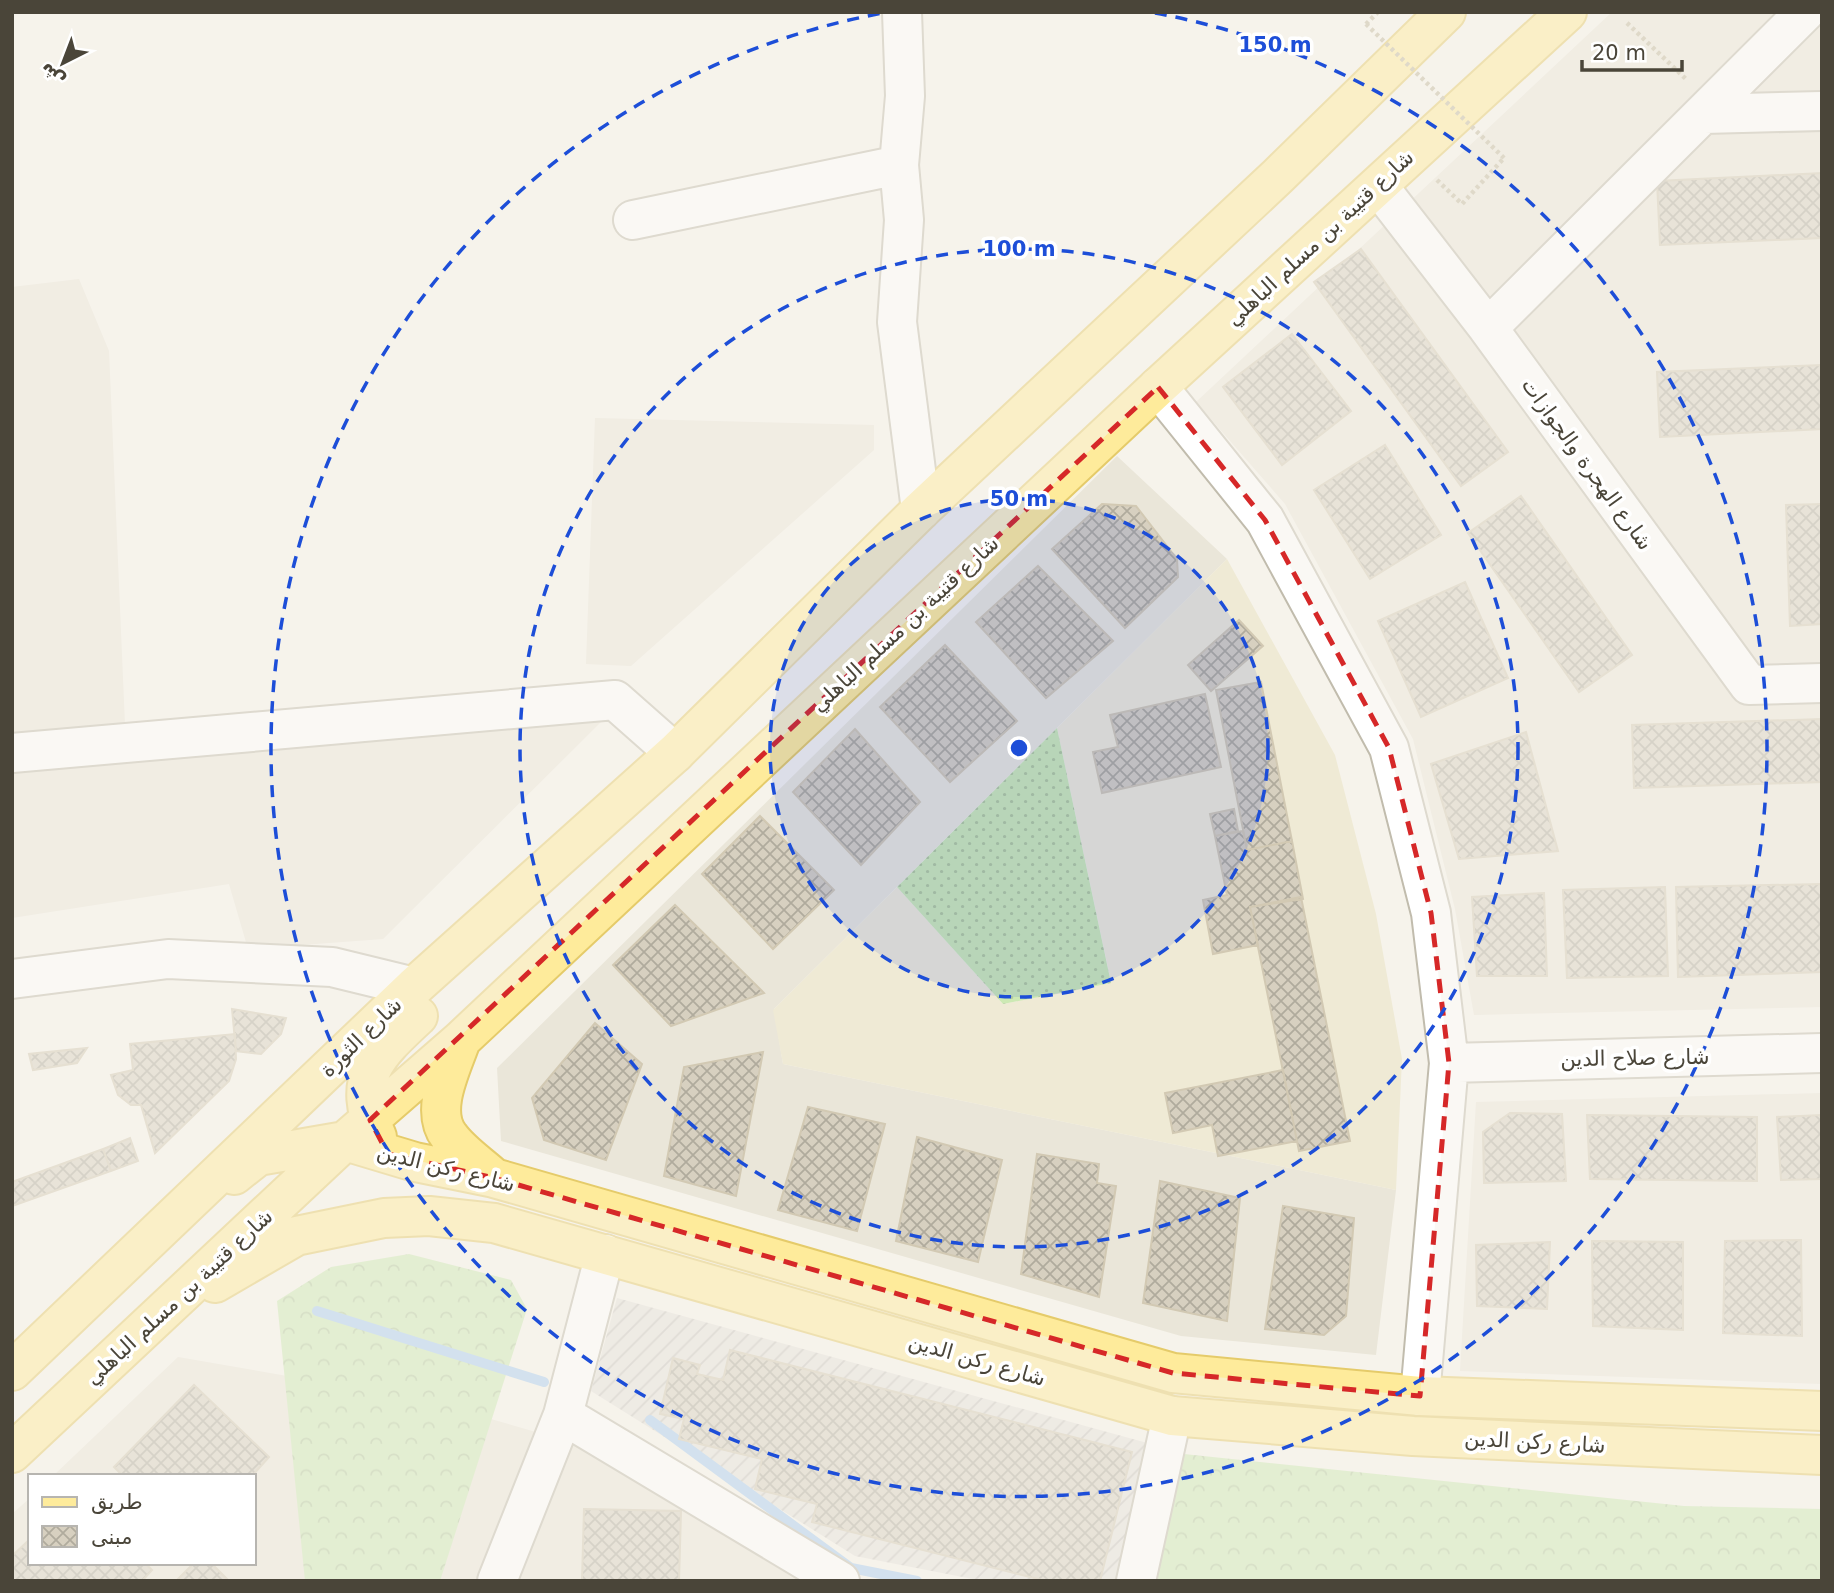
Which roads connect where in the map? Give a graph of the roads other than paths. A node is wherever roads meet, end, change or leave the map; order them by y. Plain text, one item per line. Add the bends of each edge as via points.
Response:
1 (902, 12) edge
2 (1446, 12) edge
3 (1567, 12) edge
4 (1805, 12) edge
5 (1708, 110) junction
6 (1822, 111) edge
7 (899, 165) junction
8 (1379, 187) junction
9 (633, 220) dead end
10 (1488, 328) junction
11 (1158, 387) junction
12 (921, 510) junction
13 (1822, 683) edge
14 (12, 752) edge
15 (675, 753) junction
16 (565, 853) junction
17 (12, 979) edge
18 (414, 987) junction
19 (461, 1040) junction
20 (1822, 1054) edge
21 (1449, 1063) junction
22 (357, 1130) junction
23 (388, 1154) junction
24 (494, 1178) junction
25 (494, 1223) junction
26 (164, 1228) junction
27 (605, 1254) junction
28 (164, 1311) junction
29 (12, 1371) edge
30 (1420, 1396) junction
31 (568, 1400) junction
32 (1822, 1411) edge
33 (1172, 1416) junction
34 (12, 1453) edge
35 (1822, 1455) edge
36 (497, 1581) edge
37 (840, 1581) edge
38 (1136, 1581) edge

1 - 7 street via 905,96
2 - 12 main road
3 - 8 main road, شارع قتيبة بن مسلم الباهلي
4 - 5 street
5 - 6 street
5 - 10 street
7 - 9 street
7 - 12 street via 904,220 897,322
8 - 10 street, شارع الهجرة والجوازات
8 - 11 main road, شارع قتيبة بن مسلم الباهلي
10 - 13 street, شارع الهجرة والجوازات via 1749,685
11 - 19 main road, شارع قتيبة بن مسلم الباهلي
11 - 21 street via 1265,520 1389,748 1431,913
12 - 15 main road
14 - 15 street via 615,700
15 - 16 main road
16 - 18 main road, شارع الثورة
16 - 22 main road via 559,883 394,1038 368,1074
17 - 18 street via 168,959 332,967
18 - 26 main road, شارع الثورة
19 - 22 main road
19 - 24 main road via 441,1103 441,1117 448,1136
20 - 21 street, شارع صلاح الدين
21 - 30 street
22 - 23 main road, شارع ركن الدين
22 - 26 main road via 258,1156
22 - 28 main road, شارع قتيبة بن مسلم الباهلي
23 - 24 main road, شارع ركن الدين
23 - 25 main road via 416,1186 449,1207
24 - 30 main road, شارع ركن الدين via 1174,1373
25 - 27 main road, شارع ركن الدين
25 - 28 main road, شارع ركن الدين via 429,1216 384,1218 296,1237
26 - 29 main road
27 - 31 street
27 - 33 main road, شارع ركن الدين
28 - 34 main road, شارع قتيبة بن مسلم الباهلي
30 - 32 main road, شارع ركن الدين
31 - 36 street
31 - 37 street
33 - 35 main road, شارع ركن الدين via 1413,1436
33 - 38 street

